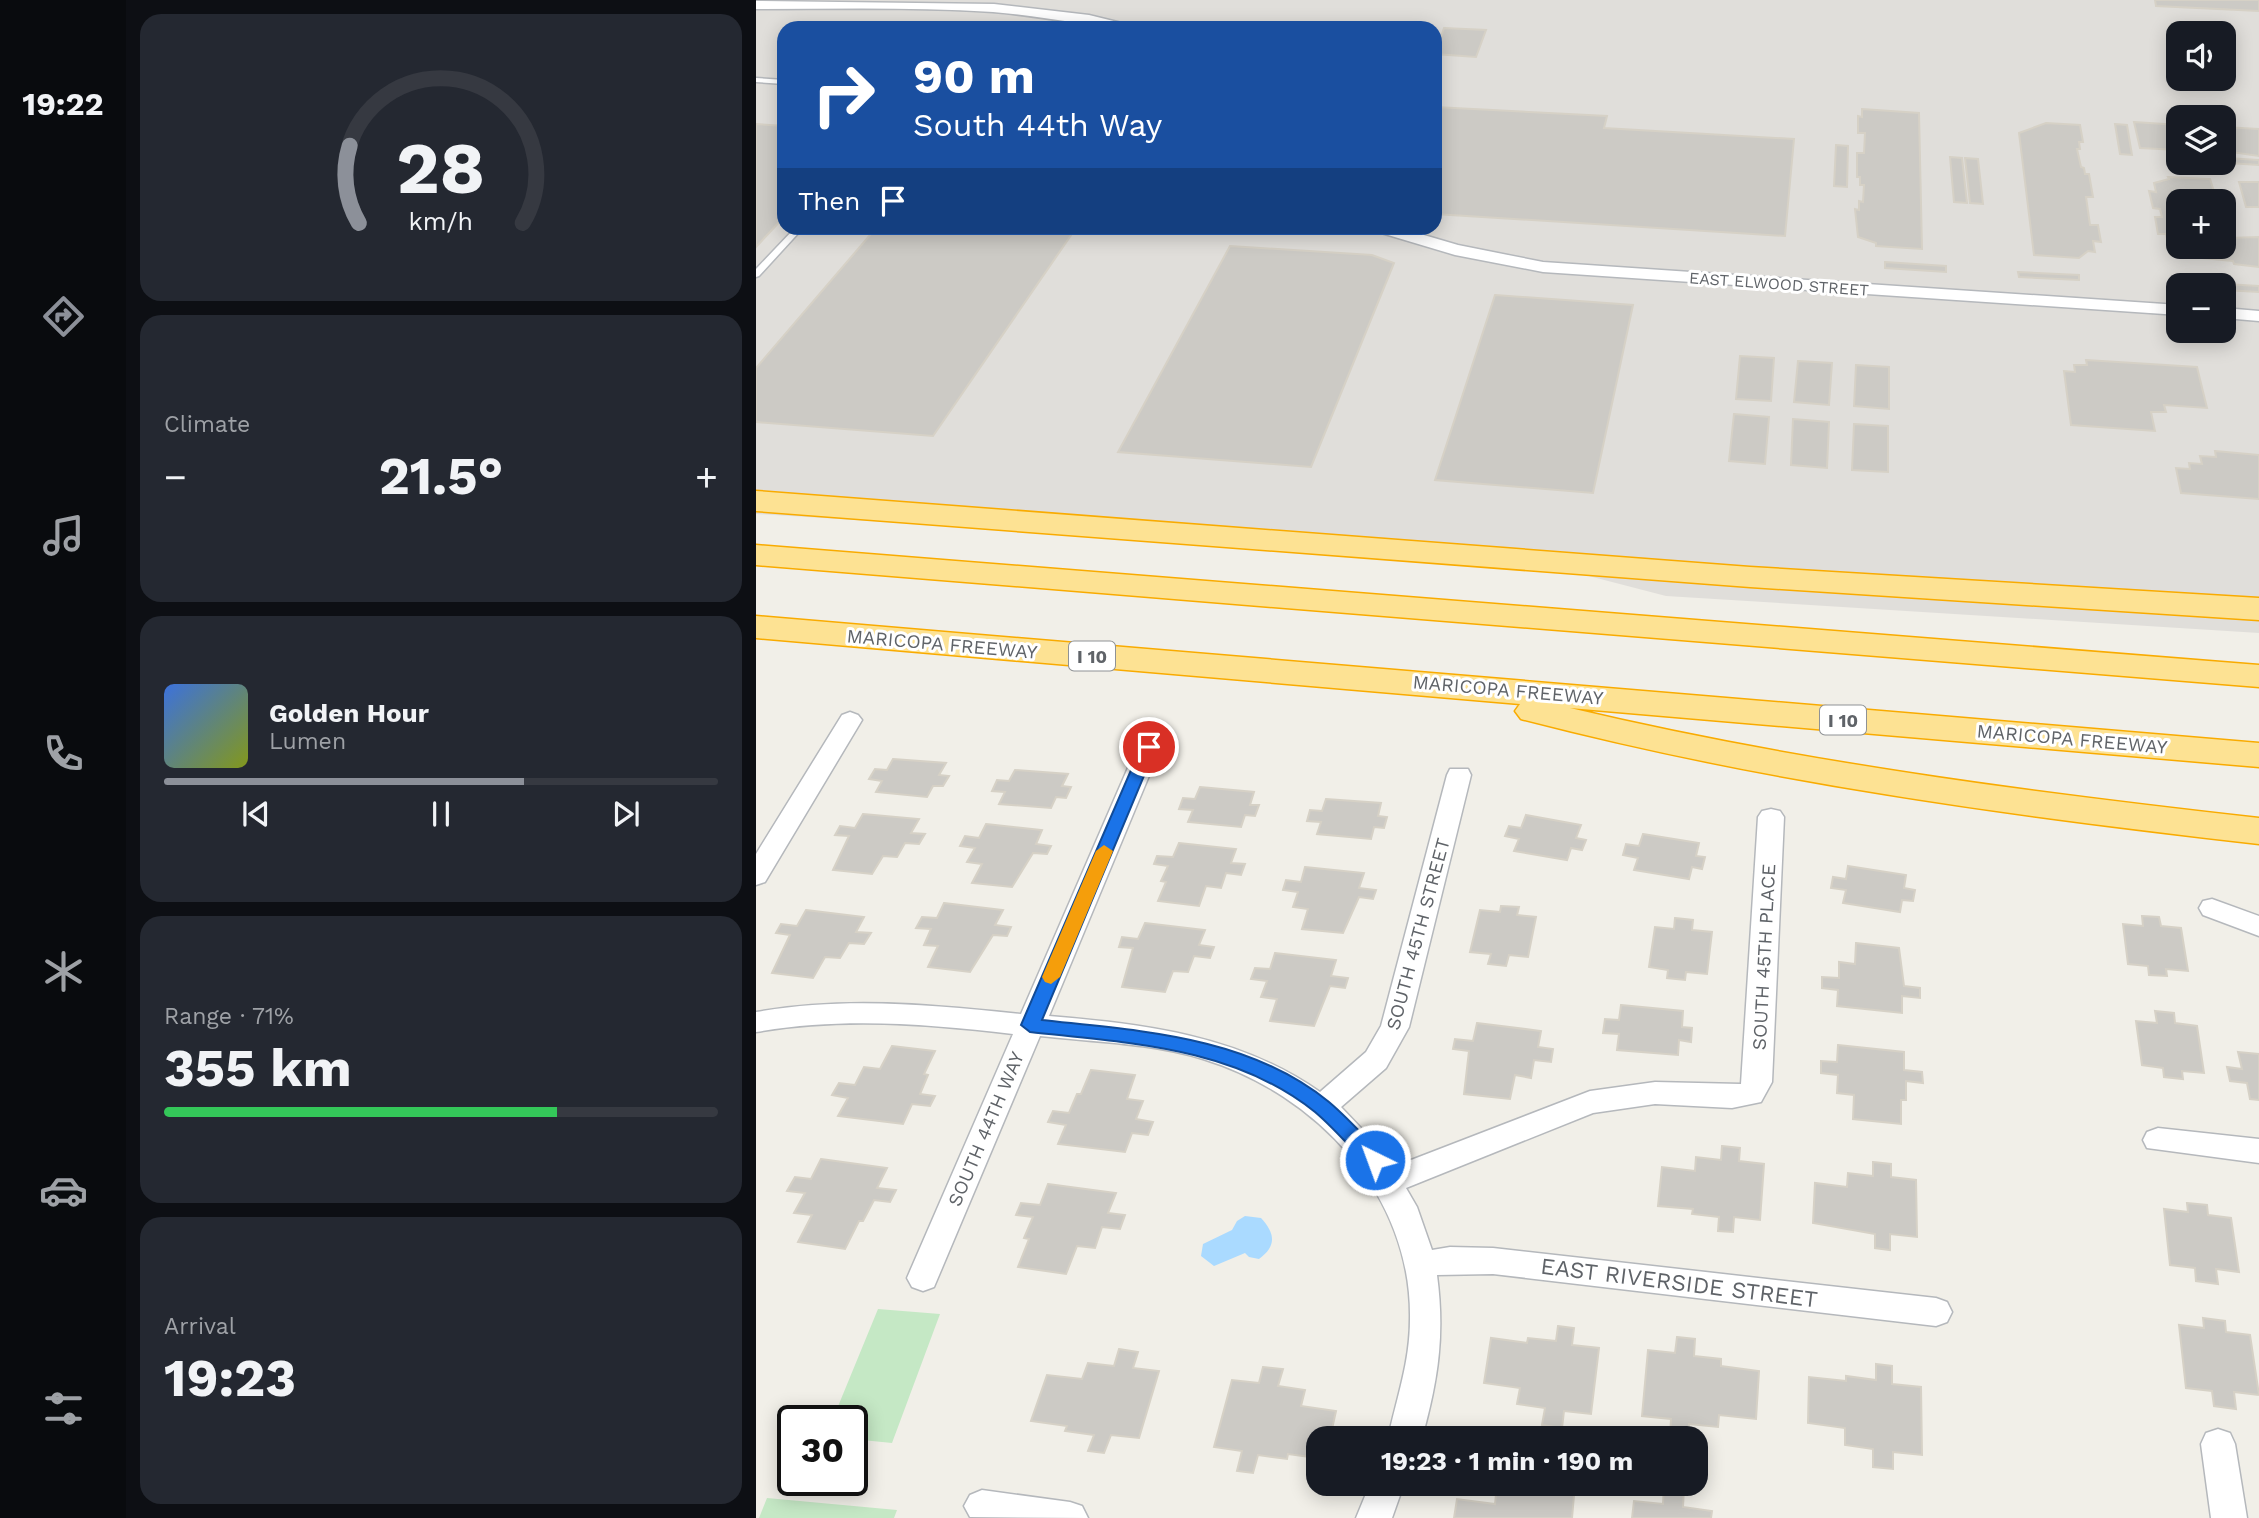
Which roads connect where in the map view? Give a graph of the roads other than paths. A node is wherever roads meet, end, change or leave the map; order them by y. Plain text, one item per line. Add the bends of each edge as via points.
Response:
1 (811, 2) edge
2 (756, 5) edge
3 (1047, 5) edge
4 (1108, 21) edge
5 (756, 80) edge
6 (777, 82) edge
7 (792, 235) edge
8 (1407, 235) edge
9 (756, 274) edge
10 (2166, 309) edge
11 (2236, 314) edge
12 (2259, 316) edge
13 (756, 501) edge
14 (756, 555) edge
15 (2259, 608) edge
16 (756, 627) edge
17 (2259, 658) edge
18 (2161, 667) junction
19 (2259, 676) edge
20 (1427, 683) junction
21 (850, 720) dead end
22 (1149, 747) dead end
23 (2259, 755) edge
24 (1459, 775) dead end
25 (1771, 817) dead end
26 (2259, 831) edge
27 (756, 876) edge
28 (2212, 908) dead end
29 (2259, 927) edge
30 (756, 1022) edge
31 (1030, 1025) junction
32 (1322, 1107) junction
33 (2158, 1140) dead end
34 (2259, 1151) edge
35 (1389, 1182) junction
36 (1421, 1265) junction
37 (923, 1278) dead end
38 (1936, 1312) dead end
39 (1408, 1426) edge
40 (2218, 1444) dead end
41 (1382, 1496) edge
42 (982, 1506) dead end
43 (1070, 1518) edge
44 (1374, 1518) edge
45 (2229, 1518) edge

1 - 2 street
1 - 3 street
3 - 4 street
5 - 6 lane
7 - 9 lane
8 - 10 street, EAST ELWOOD STREET via 1455,250 1543,267
11 - 12 street
13 - 15 highway via 1750,577
14 - 18 highway
16 - 20 highway, MARICOPA FREEWAY / I 10
17 - 18 highway
18 - 19 highway
20 - 23 highway, MARICOPA FREEWAY / I 10
20 - 26 highway via 1668,744 2047,809
21 - 27 street
22 - 31 street, SOUTH 44TH WAY
24 - 32 street, SOUTH 45TH STREET via 1395,1027 1376,1060
25 - 35 street, SOUTH 45TH PLACE via 1757,1082 1751,1094 1655,1093 1590,1102
28 - 29 street
30 - 31 street via 873,1010
31 - 32 street via 1203,1048 1276,1077
31 - 37 street, SOUTH 44TH WAY
32 - 35 street via 1358,1140
33 - 34 street
35 - 36 street via 1411,1226
36 - 38 street, EAST RIVERSIDE STREET via 1493,1261
36 - 39 street via 1427,1313 1425,1357
40 - 45 street
41 - 44 street
42 - 43 street

